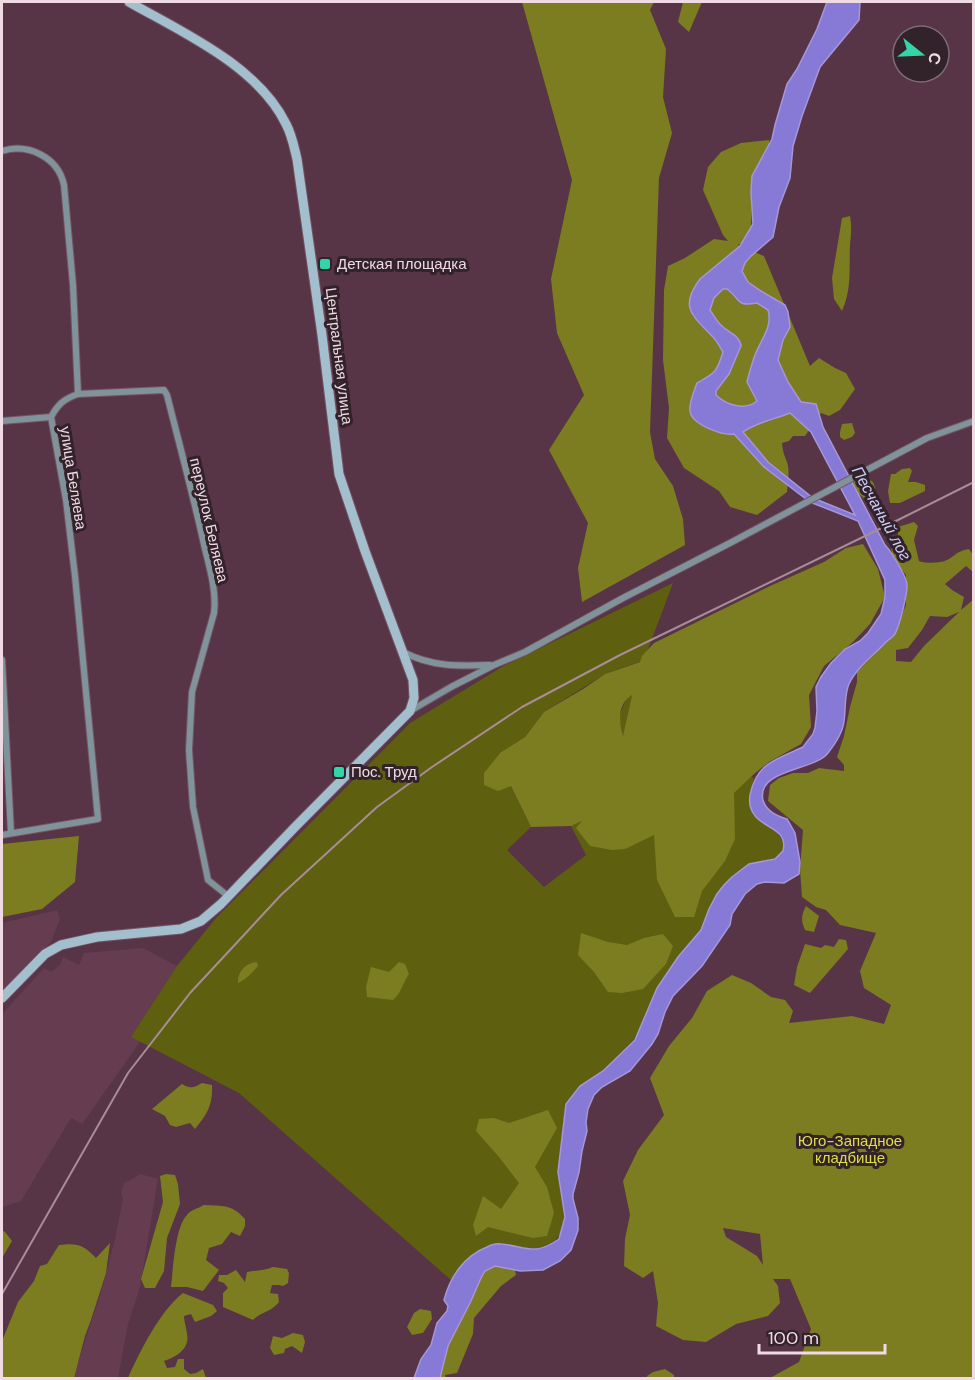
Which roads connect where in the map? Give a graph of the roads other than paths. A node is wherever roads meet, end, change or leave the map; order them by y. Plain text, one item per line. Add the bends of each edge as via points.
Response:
1 (129, 2) edge
2 (2, 151) edge
3 (78, 394) junction
4 (51, 417) junction
5 (2, 421) edge
6 (974, 421) edge
7 (403, 652) junction
8 (2, 660) edge
9 (494, 665) junction
10 (410, 711) junction
11 (11, 833) junction
12 (2, 835) edge
13 (228, 896) junction
14 (2, 998) edge

1 - 7 street, Центральная улица via 191,36 248,76 270,98 287,125 298,170 339,474
2 - 3 street via 39,153 62,177 73,285
3 - 4 street, улица Беляева via 66,398
3 - 13 street, переулок Беляева via 164,390 167,395 198,515 215,604 192,692 189,750 193,807 208,880
4 - 5 street
4 - 11 street, улица Беляева via 74,566 98,819
6 - 9 street via 927,438
7 - 9 street via 429,663
7 - 10 street, Центральная улица via 414,688
8 - 11 street
9 - 10 street
10 - 13 street
11 - 12 street
13 - 14 street via 201,921 181,929 61,945 45,954

